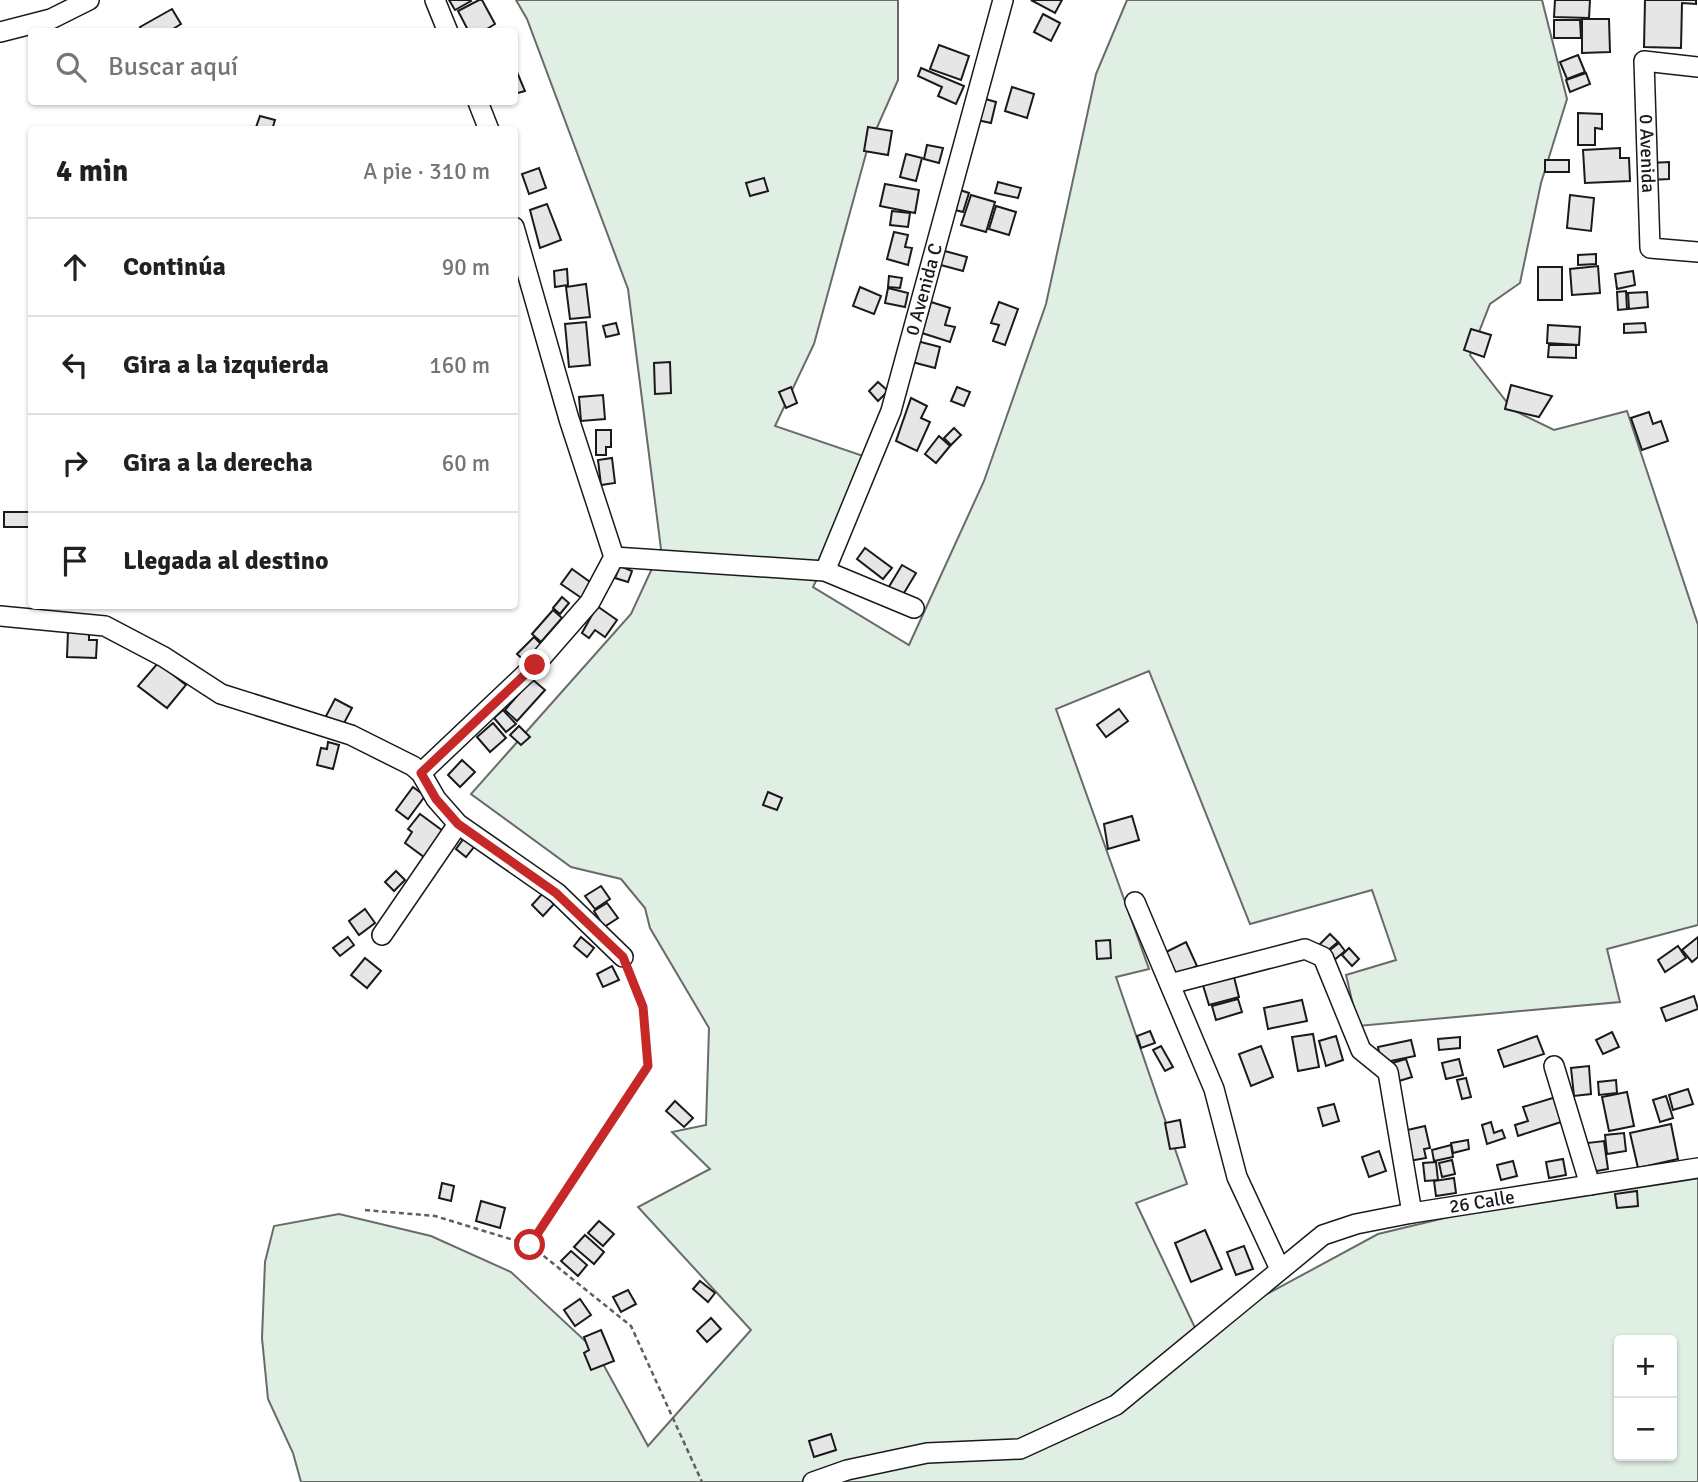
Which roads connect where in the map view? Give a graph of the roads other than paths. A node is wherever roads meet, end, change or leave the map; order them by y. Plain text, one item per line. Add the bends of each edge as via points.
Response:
1 (89, 0) edge
2 (435, 0) edge
3 (1003, 0) edge
4 (446, 28) edge
5 (0, 32) edge
6 (1698, 66) edge
7 (479, 105) edge
8 (487, 126) edge
9 (518, 241) edge
10 (1698, 252) edge
11 (614, 557) junction
12 (825, 571) junction
13 (914, 608) dead end
14 (0, 617) edge
15 (421, 773) junction
16 (458, 824) junction
17 (1135, 902) dead end
18 (382, 935) dead end
19 (623, 957) road end
20 (1170, 984) junction
21 (1553, 1066) dead end
22 (1698, 1167) edge
23 (1590, 1185) junction
24 (1412, 1213) junction
25 (1280, 1269) junction
26 (813, 1482) edge

1 - 5 street via 51,19
2 - 4 street
3 - 12 street, 0 Avenida C via 891,411
6 - 10 street, 0 Avenida via 1644,61 1650,248
7 - 8 street
9 - 11 street
11 - 12 street
11 - 15 street via 590,602 535,665
12 - 13 street
14 - 15 street via 105,626 221,694 351,735
15 - 16 street
16 - 18 street
16 - 19 street via 556,893
17 - 20 street
20 - 24 street via 1305,949 1323,957 1362,1050 1388,1072
20 - 25 street via 1214,1089 1237,1177
21 - 23 street
22 - 23 street, 26 Calle
23 - 24 street, 26 Calle
24 - 25 street, 26 Calle via 1323,1235
25 - 26 street, 26 Calle via 1116,1405 1092,1416 1020,1448 928,1453

